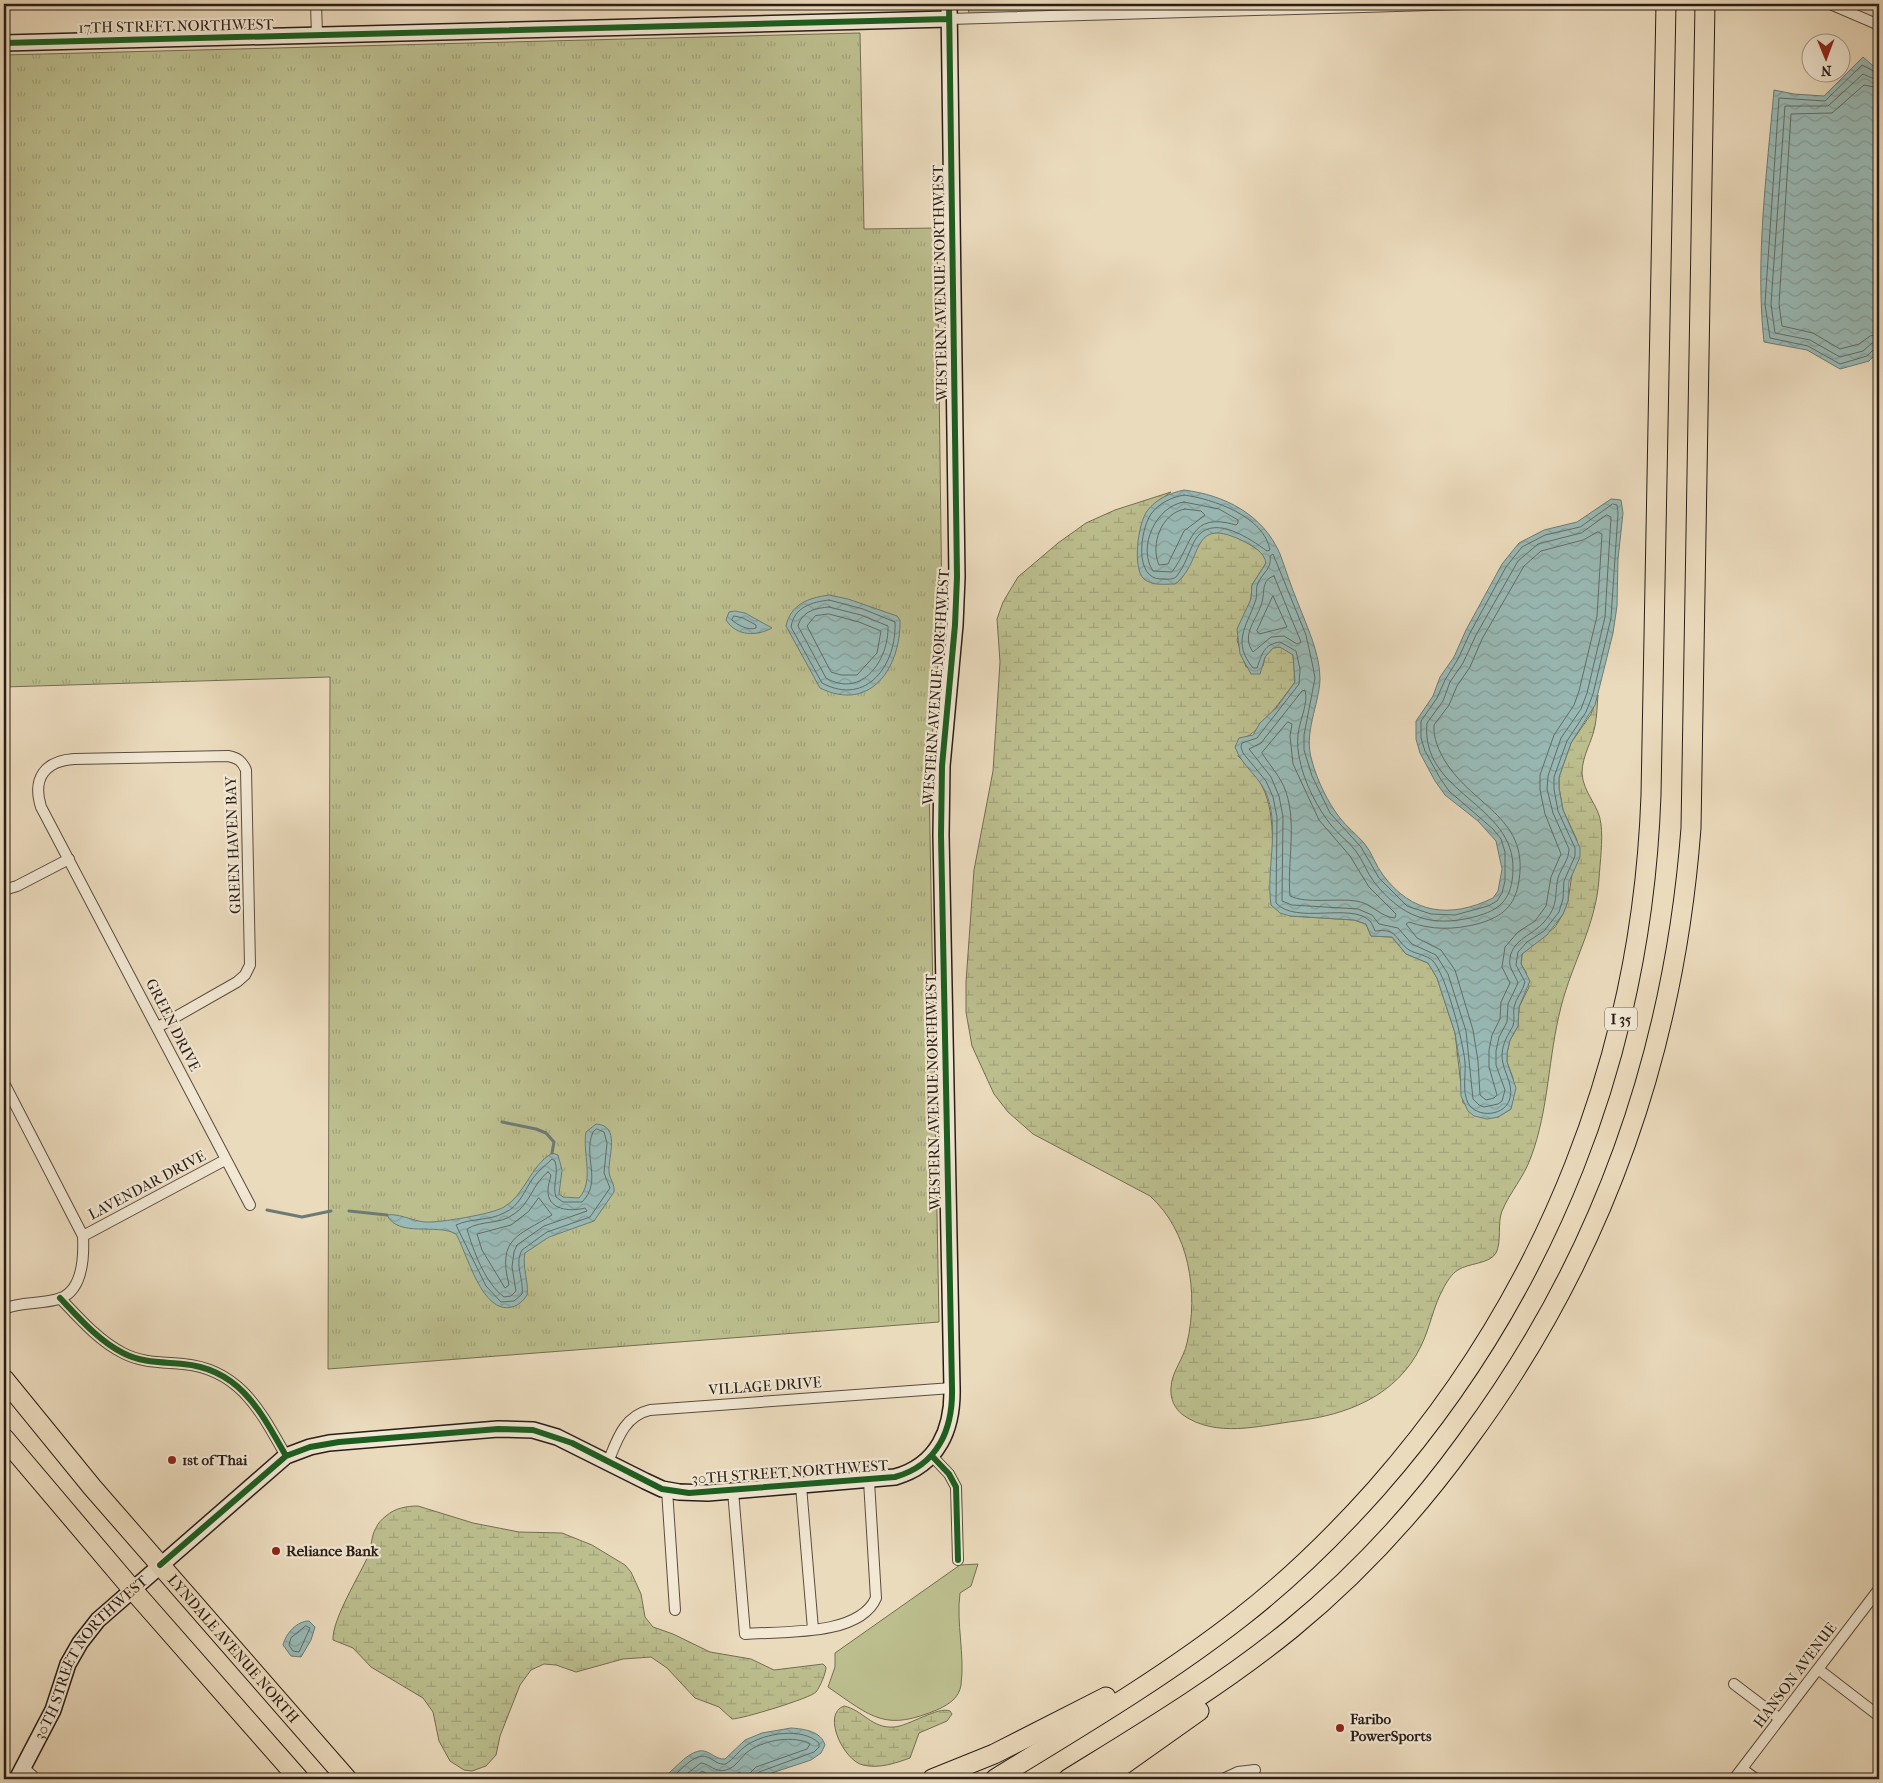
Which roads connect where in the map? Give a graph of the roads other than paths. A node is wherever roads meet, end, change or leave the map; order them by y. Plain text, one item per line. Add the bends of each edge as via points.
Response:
1 (316, 4) edge
2 (1464, 4) edge
3 (1666, 4) edge
4 (1705, 4) edge
5 (1830, 4) edge
6 (1201, 7) edge
7 (949, 11) edge
8 (1879, 25) edge
9 (317, 35) junction
10 (4, 43) edge
11 (43, 756) dead end
12 (50, 766) junction
13 (69, 859) junction
14 (4, 890) edge
15 (158, 1027) junction
16 (4, 1083) edge
17 (225, 1160) junction
18 (250, 1206) dead end
19 (83, 1236) junction
20 (60, 1298) junction
21 (4, 1309) edge
22 (4, 1379) edge
23 (952, 1388) junction
24 (4, 1438) edge
25 (286, 1456) junction
26 (932, 1456) junction
27 (608, 1462) junction
28 (869, 1481) junction
29 (801, 1486) junction
30 (667, 1490) junction
31 (734, 1491) junction
32 (958, 1560) dead end
33 (160, 1565) junction
34 (1342, 1584) junction
35 (132, 1589) junction
36 (1879, 1589) edge
37 (674, 1610) dead end
38 (813, 1629) junction
39 (1212, 1639) junction
40 (1818, 1669) junction
41 (1734, 1684) dead end
42 (1879, 1716) edge
43 (1780, 1719) junction
44 (1742, 1769) junction
45 (1254, 1770) dead end
46 (20, 1773) edge
47 (36, 1779) edge
48 (300, 1779) edge
49 (347, 1779) edge
50 (932, 1779) edge
51 (995, 1779) edge
52 (1068, 1779) edge
53 (1102, 1779) edge
54 (1223, 1779) edge
55 (1734, 1779) edge
56 (1756, 1779) edge

1 - 9 street
2 - 6 street, 17TH STREET NORTHWEST
3 - 39 highway, I 35 via 1649,832 1639,932 1614,1050 1586,1136 1553,1217 1515,1294 1472,1364 1429,1425 1355,1512 1276,1588
4 - 34 highway via 1691,828 1682,915 1658,1043 1603,1205 1543,1328 1498,1399 1451,1463 1393,1533
5 - 8 street
6 - 7 street, 17TH STREET NORTHWEST
7 - 9 street, 17TH STREET NORTHWEST
7 - 23 street, WESTERN AVENUE NORTHWEST via 957,577 955,634 942,766 941,835
9 - 10 street, 17TH STREET NORTHWEST
11 - 12 street
12 - 13 street via 41,776 38,795 41,807
12 - 15 street, GREEN HAVEN BAY via 74,759 228,756 237,758 246,770 250,965 237,982
13 - 14 street
13 - 15 street, GREEN DRIVE
15 - 17 street, GREEN DRIVE
16 - 19 street
17 - 18 street, GREEN DRIVE
17 - 19 street, LAVENDAR DRIVE
19 - 20 street via 79,1278 75,1286
20 - 21 street
20 - 25 street via 105,1342 124,1354 146,1361 196,1366 233,1383 253,1401
22 - 33 highway, LYNDALE AVENUE NORTH
23 - 26 street, WESTERN AVENUE NORTHWEST via 948,1426
23 - 27 street, VILLAGE DRIVE via 650,1410 637,1414 626,1424
24 - 35 highway
25 - 27 street, 30TH STREET NORTHWEST via 310,1447 339,1442 515,1429 557,1437
25 - 33 street, 30TH STREET NORTHWEST
26 - 28 street, 30TH STREET NORTHWEST via 901,1476
26 - 32 street via 956,1487
27 - 30 street, 30TH STREET NORTHWEST
28 - 29 street, 30TH STREET NORTHWEST
28 - 38 street via 876,1598 870,1608 844,1625
29 - 31 street, 30TH STREET NORTHWEST
29 - 38 street
30 - 31 street, 30TH STREET NORTHWEST via 689,1493
30 - 37 street
31 - 38 street via 745,1634
33 - 35 street, 30TH STREET NORTHWEST
33 - 49 highway, LYNDALE AVENUE NORTH
34 - 52 highway via 1291,1629 1209,1691
34 - 53 highway via 1249,1672
35 - 46 street, 30TH STREET NORTHWEST via 98,1620 80,1643 68,1664 53,1710
35 - 48 highway
36 - 40 street, HANSON AVENUE
39 - 50 highway via 1022,1741
39 - 51 highway, I 35 via 1178,1664
40 - 42 street
40 - 43 street, HANSON AVENUE
41 - 43 street
43 - 44 street, HANSON AVENUE
44 - 55 street, HANSON AVENUE
44 - 56 street
45 - 54 street via 1238,1772
46 - 47 street

